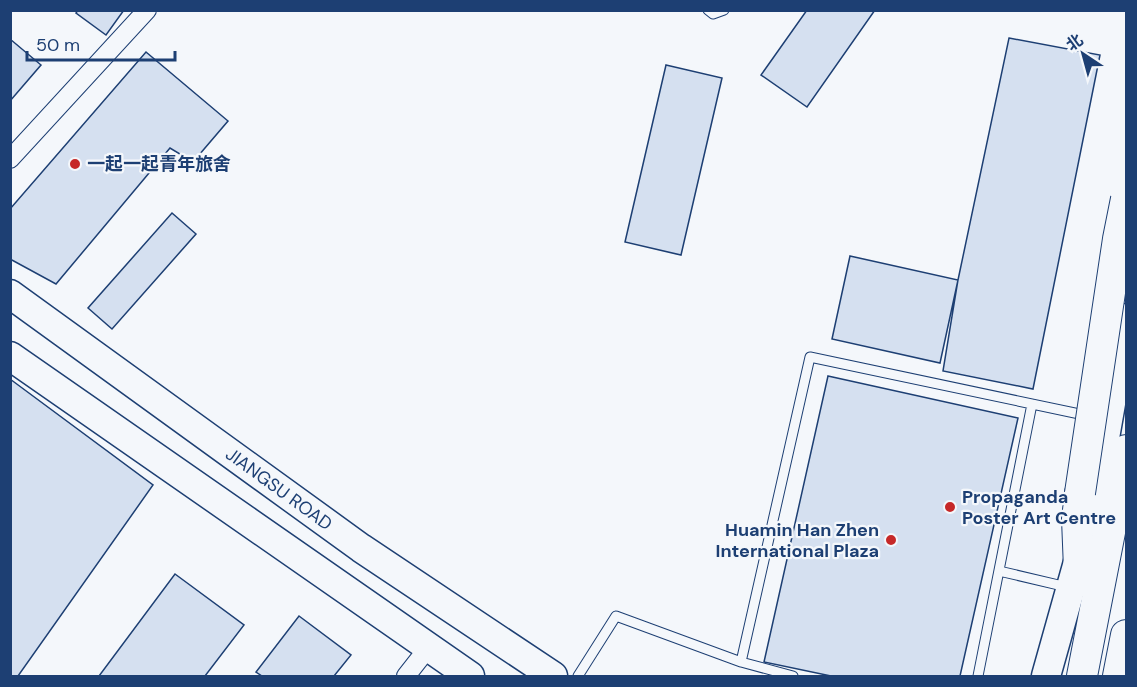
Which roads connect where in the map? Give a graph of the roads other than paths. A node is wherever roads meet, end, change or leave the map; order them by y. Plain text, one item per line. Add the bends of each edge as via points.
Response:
1 (147, 10) edge
2 (708, 10) edge
3 (724, 10) edge
4 (10, 159) edge
5 (1126, 199) edge
6 (10, 294) edge
7 (1126, 318) edge
8 (10, 356) edge
9 (1032, 404) junction
10 (1109, 420) junction
11 (1126, 450) edge
12 (999, 571) junction
13 (1076, 579) junction
14 (1126, 635) edge
15 (428, 648) junction
16 (741, 662) junction
17 (406, 676) edge
18 (470, 676) edge
19 (554, 676) edge
20 (578, 676) edge
21 (793, 676) edge
22 (978, 676) edge
23 (1046, 676) edge
24 (1082, 676) edge
25 (1118, 676) edge

1 - 4 street
2 - 3 lane via 713,14
5 - 13 highway, bridge via 1080,493
6 - 19 main road, JIANGSU ROAD via 361,548
7 - 10 main road
8 - 15 main road
9 - 10 lane
9 - 12 lane
9 - 16 lane via 810,357
10 - 13 main road
11 - 24 highway
12 - 13 lane
12 - 22 lane
13 - 23 main road
14 - 25 highway
15 - 17 street
15 - 18 main road
16 - 20 lane via 616,616
16 - 21 lane

